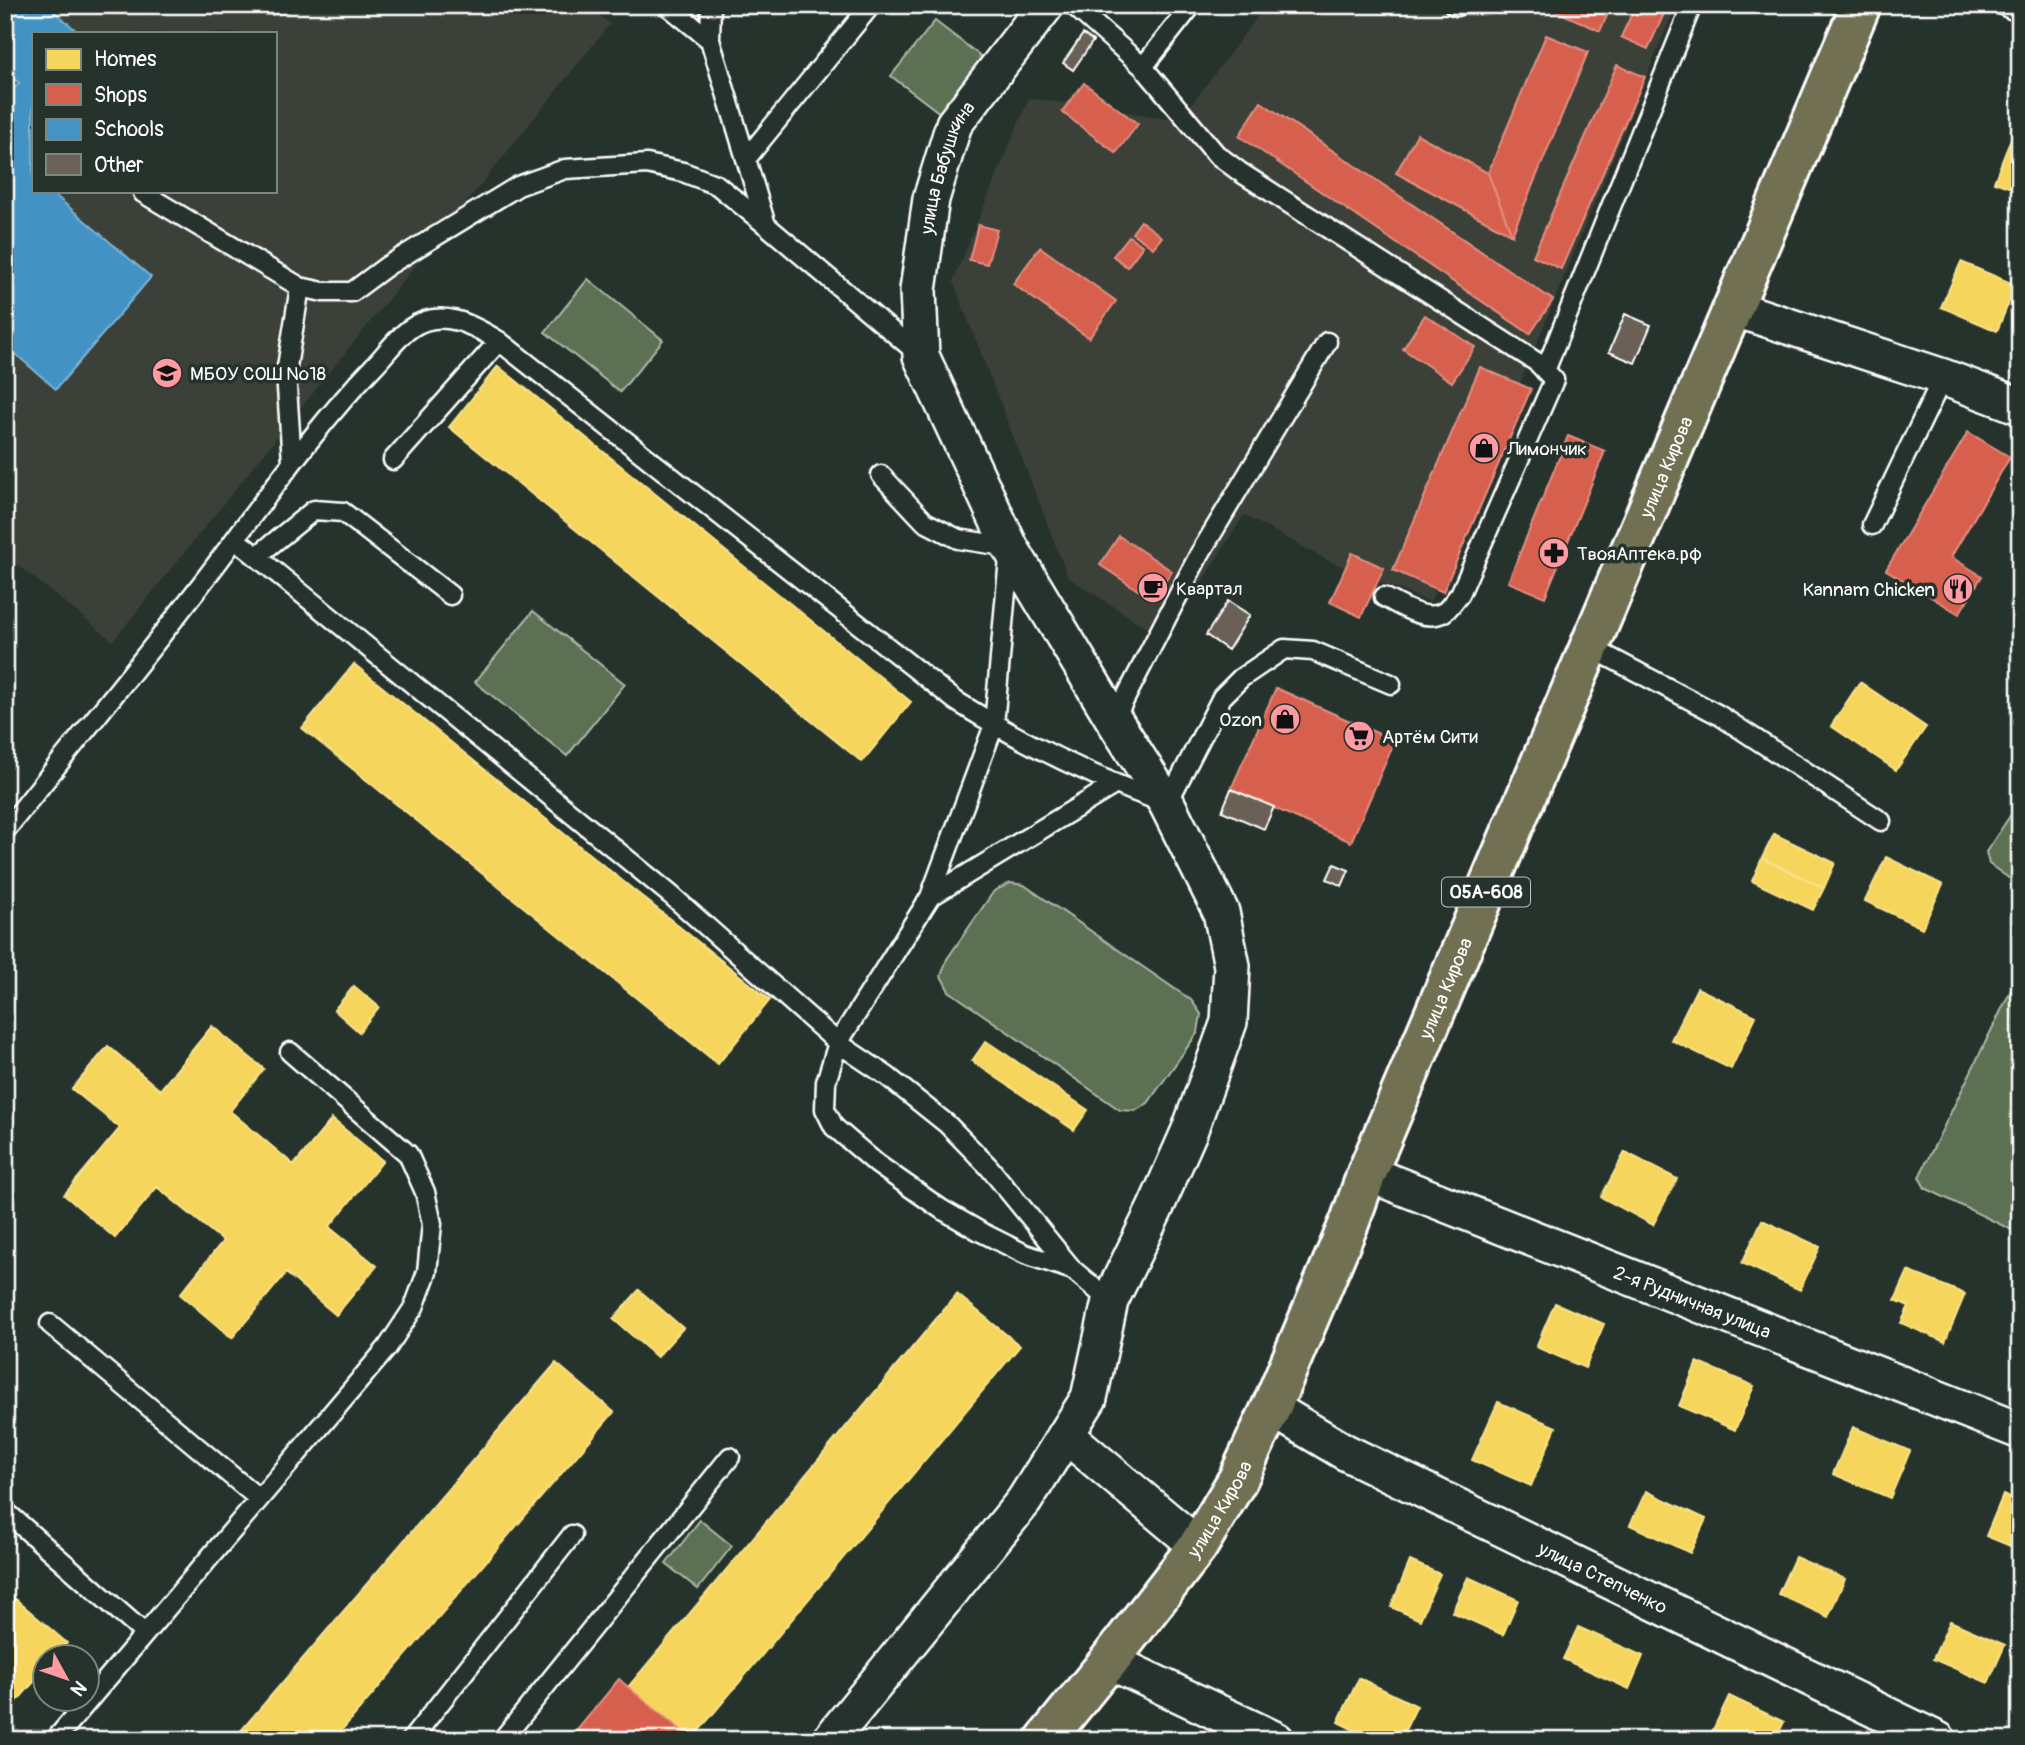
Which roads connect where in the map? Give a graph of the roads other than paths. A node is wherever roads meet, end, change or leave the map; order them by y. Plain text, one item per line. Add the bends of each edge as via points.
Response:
1 (667, 5) edge
2 (711, 5) edge
3 (871, 5) edge
4 (1046, 5) edge
5 (1073, 5) edge
6 (1192, 5) edge
7 (1692, 5) edge
8 (1861, 5) edge
9 (2001, 5) edge
10 (2020, 13) edge
11 (710, 40) junction
12 (1143, 67) junction
13 (746, 159) junction
14 (143, 193) dead end
15 (766, 225) junction
16 (300, 287) junction
17 (1733, 308) junction
18 (499, 341) junction
19 (1327, 342) dead end
20 (921, 356) junction
21 (1545, 371) junction
22 (1943, 377) junction
23 (2020, 406) edge
24 (393, 460) dead end
25 (292, 462) junction
26 (881, 475) dead end
27 (1872, 525) dead end
28 (235, 539) junction
29 (1010, 547) junction
30 (257, 556) junction
31 (450, 594) dead end
32 (1384, 597) dead end
33 (1590, 647) junction
34 (1391, 684) dead end
35 (1114, 720) junction
36 (994, 725) junction
37 (1114, 785) junction
38 (1167, 804) junction
39 (1881, 821) dead end
40 (5, 831) edge
41 (930, 897) junction
42 (838, 1043) junction
43 (290, 1052) dead end
44 (1367, 1173) junction
45 (1073, 1270) junction
46 (1110, 1301) junction
47 (50, 1324) dead end
48 (1271, 1408) junction
49 (2020, 1431) edge
50 (1066, 1435) junction
51 (730, 1457) dead end
52 (258, 1498) junction
53 (5, 1511) edge
54 (572, 1535) dead end
55 (1198, 1546) junction
56 (144, 1633) junction
57 (1109, 1661) junction
58 (55, 1740) edge
59 (411, 1740) edge
60 (502, 1740) edge
61 (830, 1740) edge
62 (1045, 1740) edge
63 (1276, 1740) edge
64 (1938, 1740) edge

1 - 11 lane
2 - 11 lane
3 - 13 lane
4 - 20 street, улица Бабушкина via 954,124 931,199 918,290
5 - 12 lane
6 - 12 lane
7 - 21 lane
8 - 17 main road, улица Кирова / 05А-608
9 - 10 lane
11 - 13 lane
12 - 21 lane via 1216,154
13 - 15 lane
14 - 16 lane
15 - 16 lane via 717,186 682,172 647,164 565,169 518,186 352,292
15 - 20 lane
16 - 25 lane via 286,373
17 - 22 street
17 - 33 main road, улица Кирова / 05А-608
18 - 24 lane
18 - 25 lane via 465,322 443,317 410,328 353,387
18 - 36 lane via 956,701
19 - 35 lane via 1199,555
20 - 29 street
21 - 32 lane via 1554,380 1460,594 1444,612 1428,615
22 - 23 street
22 - 27 lane
25 - 28 lane
26 - 29 lane via 925,522 958,539
28 - 30 lane
28 - 40 lane
29 - 35 street
29 - 36 lane
30 - 31 lane via 314,510 344,512
30 - 42 lane via 671,895
33 - 39 lane via 1719,715
33 - 44 main road, улица Кирова / 05А-608
34 - 38 lane via 1313,651 1284,649 1222,697
35 - 38 street
36 - 37 lane
36 - 41 lane
37 - 38 lane
37 - 41 lane
38 - 46 street via 1221,912 1232,966 1229,1022 1156,1209
41 - 42 lane
42 - 45 lane via 947,1124 988,1166
42 - 45 lane via 826,1082 825,1109 834,1127 941,1209 1025,1254
43 - 52 lane via 408,1154 425,1192 432,1224 426,1272 414,1307 387,1348
44 - 48 main road, улица Кирова / 05А-608
44 - 49 street, 2-я Рудничная улица
45 - 46 lane
46 - 50 street via 1089,1398
47 - 52 lane
48 - 55 main road, улица Кирова / 05А-608 via 1238,1479
48 - 64 street, улица Степченко via 1345,1452
50 - 55 street
50 - 61 street via 1024,1501
51 - 60 lane
52 - 56 lane
53 - 56 lane
54 - 59 lane
55 - 57 main road, улица Кирова / 05А-608
56 - 58 lane
57 - 62 main road, улица Кирова / 05А-608
57 - 63 street

